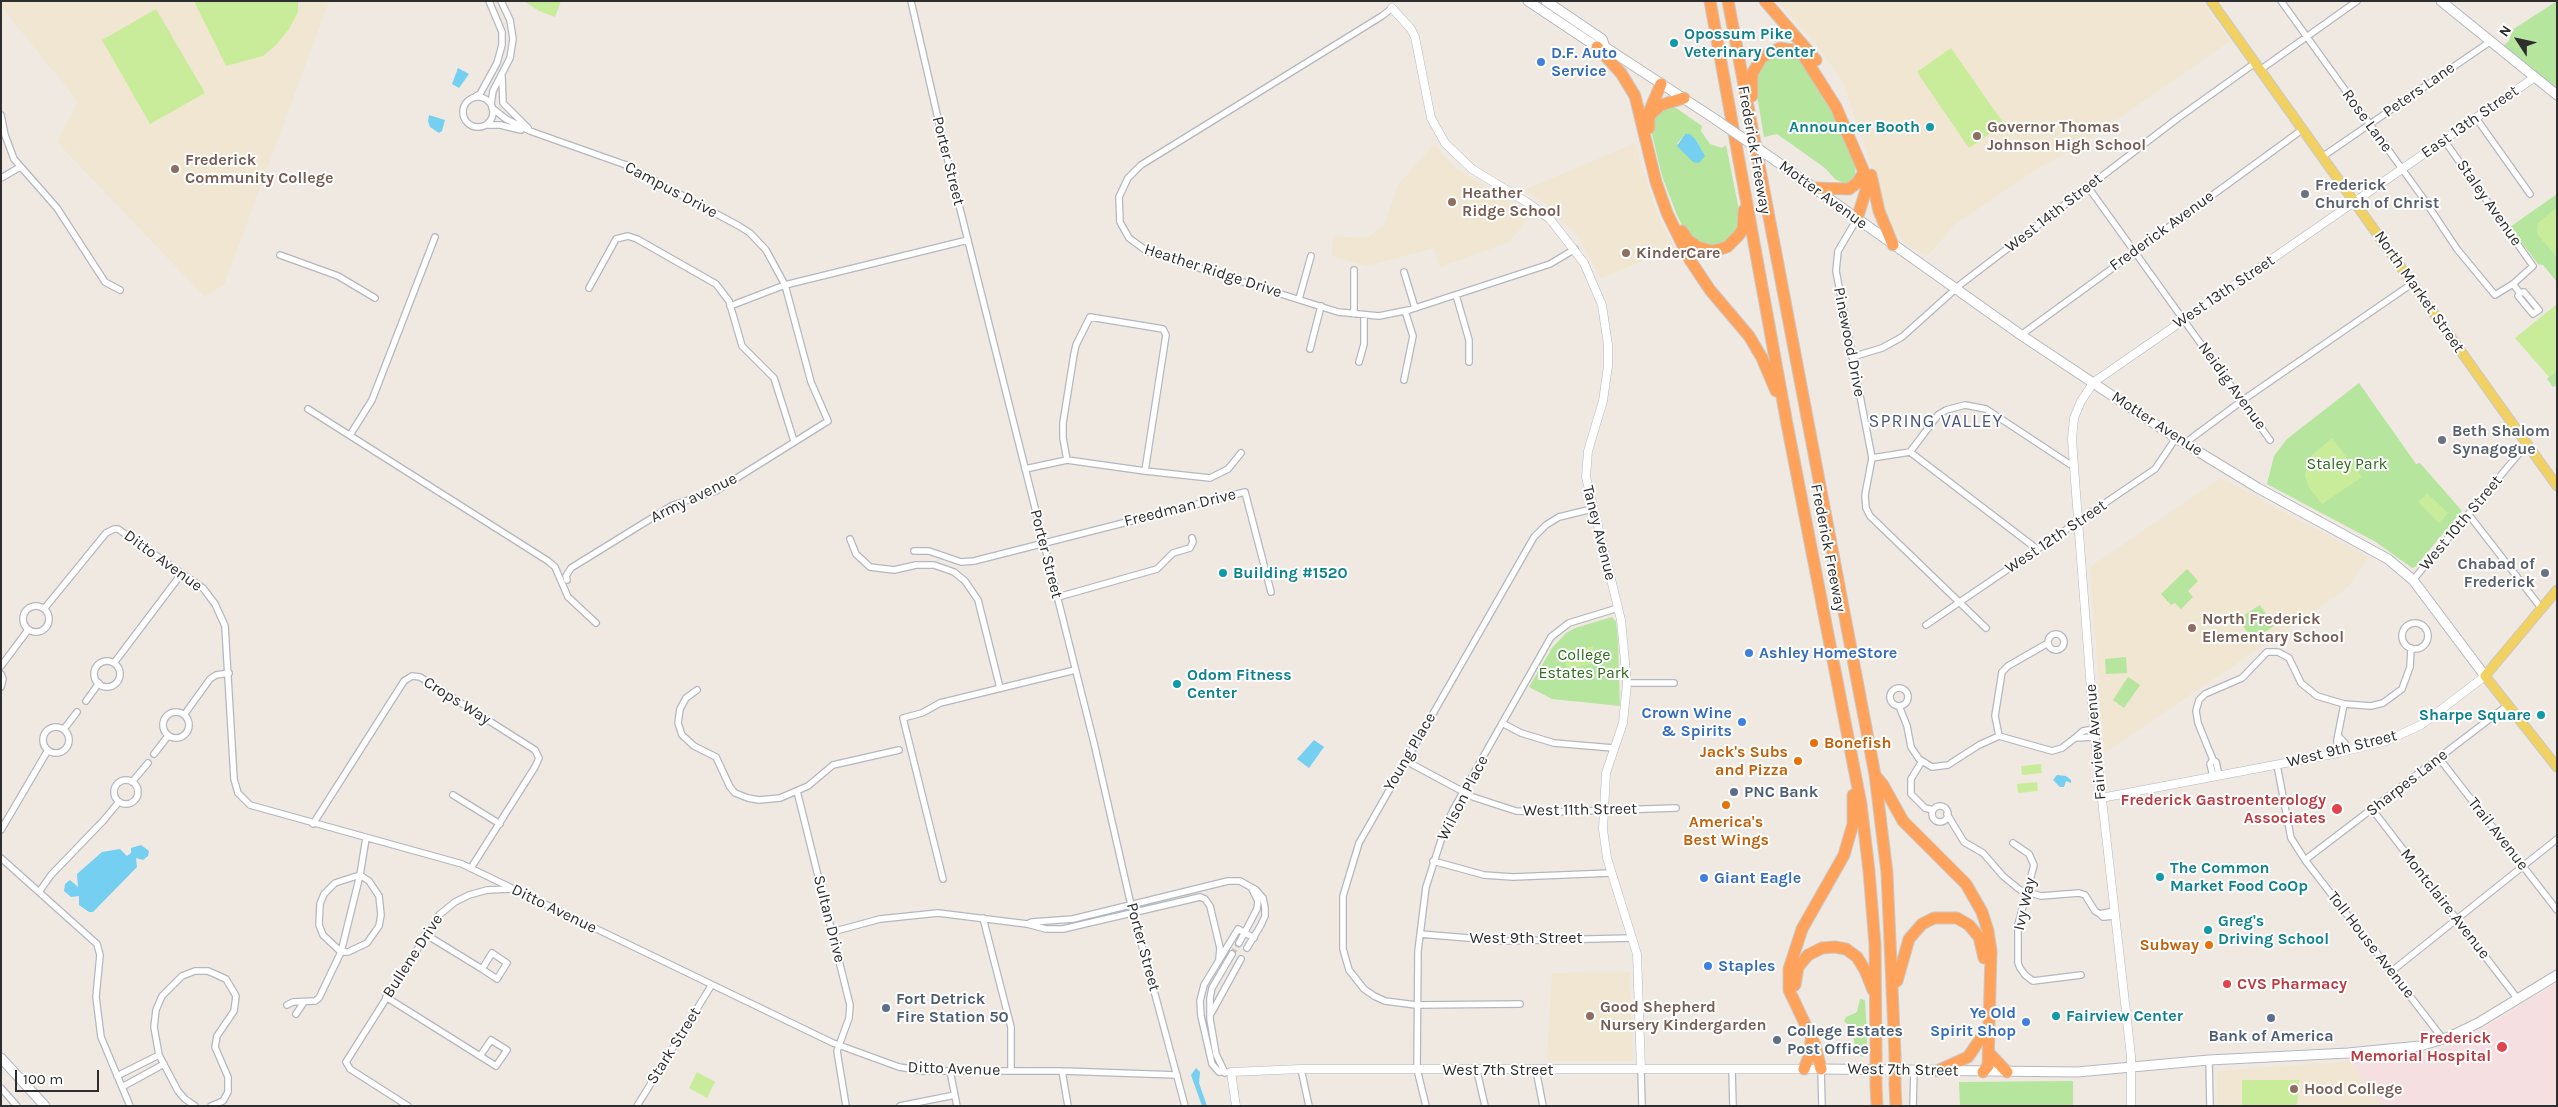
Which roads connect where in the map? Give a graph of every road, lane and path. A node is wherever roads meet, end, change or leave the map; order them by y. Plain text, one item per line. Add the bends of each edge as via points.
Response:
1 (489, 1) edge
2 (501, 1) edge
3 (911, 1) edge
4 (1528, 1) edge
5 (1546, 1) edge
6 (1710, 1) edge
7 (1728, 1) edge
8 (1765, 1) edge
9 (2211, 1) edge
10 (2281, 1) edge
11 (2357, 1) edge
12 (2441, 1) edge
13 (1394, 3) edge
14 (2307, 37) junction
15 (2491, 41) junction
16 (1601, 47) junction
17 (2258, 66) junction
18 (502, 76) junction
19 (2535, 77) junction
20 (1662, 84) junction
21 (2557, 95) edge
22 (476, 96) junction
23 (1684, 98) junction
24 (492, 106) junction
25 (1, 114) edge
26 (1645, 116) junction
27 (2476, 118) junction
28 (1751, 124) junction
29 (2370, 125) junction
30 (483, 126) junction
31 (2303, 129) junction
32 (530, 131) junction
33 (2444, 140) junction
34 (2322, 157) junction
35 (20, 166) junction
36 (2402, 170) junction
37 (1864, 172) junction
38 (1742, 176) junction
39 (1, 178) edge
40 (2088, 187) junction
41 (1814, 188) junction
42 (1874, 189) junction
43 (2530, 194) dead end
44 (2355, 202) junction
45 (1857, 219) junction
46 (435, 236) dead end
47 (968, 240) junction
48 (1893, 245) junction
49 (1575, 249) junction
50 (2134, 251) junction
51 (280, 255) dead end
52 (1311, 256) dead end
53 (1354, 270) dead end
54 (1404, 272) dead end
55 (2413, 283) junction
56 (2514, 284) junction
57 (785, 285) junction
58 (589, 288) dead end
59 (1956, 289) junction
60 (120, 290) dead end
61 (2520, 293) dead end
62 (1456, 295) junction
63 (375, 298) dead end
64 (1299, 299) junction
65 (730, 306) junction
66 (1322, 306) junction
67 (1415, 308) junction
68 (1405, 311) junction
69 (1354, 314) junction
70 (1364, 315) junction
71 (2183, 320) junction
72 (2021, 335) junction
73 (1310, 349) dead end
74 (1852, 357) junction
75 (1359, 362) dead end
76 (1469, 362) dead end
77 (1404, 380) dead end
78 (2094, 382) junction
79 (2243, 400) junction
80 (308, 409) dead end
81 (828, 421) joint
82 (1787, 424) junction
83 (350, 435) junction
84 (2176, 438) junction
85 (2270, 440) dead end
86 (794, 442) junction
87 (2185, 443) junction
88 (2527, 444) junction
89 (1240, 452) dead end
90 (1910, 452) junction
91 (1872, 458) junction
92 (1067, 460) junction
93 (2074, 467) junction
94 (1025, 469) junction
95 (1145, 471) junction
96 (2557, 486) edge
97 (1592, 509) junction
98 (2469, 515) junction
99 (2079, 522) junction
100 (1192, 538) dead end
101 (850, 539) dead end
102 (1044, 542) junction
103 (2037, 549) junction
104 (914, 551) dead end
105 (182, 573) junction
106 (567, 580) dead end
107 (2413, 580) junction
108 (2557, 590) edge
109 (1271, 592) dead end
110 (1058, 597) junction
111 (1961, 603) junction
112 (1618, 608) junction
113 (2542, 608) junction
114 (44, 609) junction
115 (596, 623) dead end
116 (1926, 625) dead end
117 (1986, 628) dead end
118 (28, 630) junction
119 (2048, 643) dead end
120 (2411, 648) junction
121 (114, 663) junction
122 (1, 666) edge
123 (1076, 670) junction
124 (229, 672) junction
125 (1, 674) edge
126 (2485, 676) junction
127 (98, 683) junction
128 (1674, 683) dead end
129 (1627, 684) junction
130 (1, 687) edge
131 (1000, 688) junction
132 (697, 690) dead end
133 (86, 701) dead end
134 (2344, 704) junction
135 (2508, 705) junction
136 (1899, 706) dead end
137 (77, 712) dead end
138 (184, 715) junction
139 (1502, 723) junction
140 (64, 729) junction
141 (2095, 733) junction
142 (168, 736) junction
143 (1999, 736) junction
144 (1850, 746) junction
145 (1613, 748) junction
146 (48, 750) junction
147 (900, 750) dead end
148 (2342, 752) junction
149 (154, 754) dead end
150 (2439, 758) junction
151 (1406, 761) junction
152 (1922, 761) junction
153 (148, 763) dead end
154 (2277, 765) junction
155 (2557, 768) edge
156 (1875, 775) junction
157 (2216, 775) junction
158 (132, 782) junction
159 (797, 791) junction
160 (1463, 792) junction
161 (453, 795) dead end
162 (2101, 798) junction
163 (118, 802) junction
164 (1676, 808) dead end
165 (2372, 809) junction
166 (1602, 810) junction
167 (1933, 810) junction
168 (1947, 814) junction
169 (313, 824) junction
170 (500, 824) junction
171 (1, 830) edge
172 (366, 838) junction
173 (2557, 839) edge
174 (2013, 843) dead end
175 (1, 858) edge
176 (2305, 860) junction
177 (1433, 861) junction
178 (2523, 867) junction
179 (472, 868) junction
180 (1612, 873) junction
181 (360, 875) junction
182 (488, 877) junction
183 (943, 879) dead end
184 (1251, 886) junction
185 (512, 889) junction
186 (487, 890) junction
187 (39, 892) junction
188 (2027, 892) junction
189 (1131, 905) junction
190 (2557, 910) edge
191 (1133, 913) junction
192 (2114, 914) junction
193 (983, 918) junction
194 (2458, 920) junction
195 (1027, 924) junction
196 (832, 932) junction
197 (1245, 933) junction
198 (425, 934) junction
199 (1420, 934) junction
200 (1254, 938) junction
201 (1632, 938) junction
202 (1239, 943) tunnel mouth
203 (1247, 948) dead end
204 (341, 952) junction
205 (1232, 954) tunnel mouth
206 (1241, 959) dead end
207 (1219, 960) junction
208 (482, 969) junction
209 (2392, 971) junction
210 (2081, 975) dead end
211 (2557, 975) edge
212 (711, 986) junction
213 (386, 997) junction
214 (1894, 997) junction
215 (1876, 998) junction
216 (2517, 998) junction
217 (304, 1002) junction
218 (1416, 1004) junction
219 (1520, 1004) dead end
220 (287, 1005) dead end
221 (296, 1014) dead end
222 (1210, 1019) junction
223 (1810, 1037) junction
224 (1981, 1038) junction
225 (2443, 1039) junction
226 (838, 1045) junction
227 (1989, 1053) junction
228 (159, 1056) junction
229 (480, 1056) junction
230 (1, 1058) edge
231 (2208, 1060) junction
232 (164, 1064) junction
233 (2132, 1066) junction
234 (1732, 1069) junction
235 (1804, 1069) junction
236 (1821, 1069) junction
237 (1011, 1070) junction
238 (1301, 1070) junction
239 (1417, 1070) junction
240 (1536, 1070) junction
241 (1641, 1070) junction
242 (1914, 1070) junction
243 (950, 1071) junction
244 (1062, 1071) junction
245 (1477, 1071) junction
246 (1937, 1071) junction
247 (1228, 1072) junction
248 (1983, 1072) junction
249 (2007, 1072) junction
250 (1177, 1075) junction
251 (117, 1076) junction
252 (122, 1087) junction
253 (1, 1088) edge
254 (955, 1095) junction
255 (17, 1106) edge
256 (45, 1106) edge
257 (130, 1106) edge
258 (195, 1106) edge
259 (211, 1106) edge
260 (408, 1106) edge
261 (637, 1106) edge
262 (846, 1106) edge
263 (900, 1106) edge
264 (957, 1106) edge
265 (1068, 1106) edge
266 (1184, 1106) edge
267 (1236, 1106) edge
268 (1309, 1106) edge
269 (1426, 1106) edge
270 (1485, 1106) edge
271 (1543, 1106) edge
272 (1642, 1106) edge
273 (1733, 1106) edge
274 (1822, 1106) edge
275 (1877, 1106) edge
276 (1896, 1106) edge
277 (1913, 1106) edge
278 (2131, 1106) edge
279 (2210, 1106) edge

1 - 22 street via 501,27 502,45 497,63
2 - 18 street via 510,20 513,39 510,58
3 - 47 street, Porter Street
4 - 16 main road
5 - 16 main road via 1602,39
6 - 38 highway, Frederick Freeway
7 - 28 highway, Frederick Freeway
8 - 42 highway via 1803,43 1837,93 1862,147
9 - 17 main road, North Market Street
10 - 14 street, Rose Lane
11 - 14 street, West 14th Street
12 - 15 main road
13 - 49 street, Taney Avenue via 1415,37 1431,118 1450,149 1472,169 1540,211
13 - 64 street, Heather Ridge Drive via 1382,16 1141,165 1128,178 1119,197 1118,213 1124,229 1148,252
14 - 17 street, West 14th Street
14 - 29 street, Rose Lane
15 - 19 main road
15 - 29 street, Peters Lane
16 - 20 main road, Motter Avenue
16 - 26 highway via 1626,79
17 - 31 main road, North Market Street
17 - 40 street, West 14th Street
18 - 24 street via 493,91
18 - 32 street, Campus Drive via 503,103
19 - 21 main road
19 - 27 street, East 13th Street
20 - 23 main road, Motter Avenue
20 - 26 highway via 1655,94 1651,94
22 - 24 street via 483,97
22 - 30 street via 464,104 462,116 472,126
23 - 26 highway via 1661,105
23 - 41 main road, Motter Avenue, bridge
24 - 30 street via 491,119
24 - 32 street, Campus Drive via 506,119
25 - 35 street via 5,135
26 - 38 highway via 1668,197 1683,233 1698,247 1712,251 1720,249 1740,235 1744,213
26 - 82 highway via 1651,166 1667,213 1690,260 1710,290 1749,336 1762,358
27 - 33 street, East 13th Street
27 - 43 street
28 - 37 highway via 1751,81 1757,62 1774,50 1786,48 1798,52 1812,67 1836,107
28 - 156 highway, Frederick Freeway
29 - 34 street, Peters Lane
29 - 36 street, Rose Lane
30 - 32 street, Campus Drive via 500,125
31 - 34 main road, North Market Street
31 - 50 street, Frederick Avenue
32 - 57 street, Campus Drive via 626,165 739,226 766,250
33 - 36 street, East 13th Street
33 - 56 street, Staley Avenue via 2533,266
34 - 44 main road, North Market Street
35 - 39 street
35 - 60 street via 57,208 105,282
36 - 44 street, East 13th Street
36 - 56 street, Rose Lane via 2456,249 2496,295
37 - 41 highway via 1849,189
37 - 45 highway via 1866,190
38 - 82 highway, Frederick Freeway
40 - 50 street, Neidig Avenue
40 - 59 street, West 14th Street
41 - 45 main road, Motter Avenue
42 - 45 highway via 1866,212
42 - 48 highway
44 - 55 main road, North Market Street
44 - 71 street, West 13th Street
45 - 48 main road, Motter Avenue
45 - 74 street, Pinewood Drive via 1838,251 1836,261
46 - 83 street via 372,400
47 - 57 street
47 - 94 street, Porter Street
48 - 59 main road, Motter Avenue
49 - 62 street, Heather Ridge Drive via 1550,264
49 - 97 street, Taney Avenue via 1590,274 1602,305 1608,345 1606,386 1585,464
50 - 71 street, Neidig Avenue
50 - 72 street, Frederick Avenue
51 - 63 street via 338,276
52 - 64 street
53 - 69 street
54 - 67 street
55 - 79 street
55 - 88 main road, North Market Street
56 - 61 street
57 - 65 street
57 - 81 street, Campus Drive via 811,382
58 - 65 street via 616,240 628,236 716,284
59 - 72 main road, Motter Avenue
59 - 74 street, West 14th Street via 1896,341
62 - 67 street, Heather Ridge Drive
62 - 76 street via 1469,340
64 - 66 street, Heather Ridge Drive
65 - 86 street via 742,346 774,378
66 - 69 street, Heather Ridge Drive
66 - 73 street
67 - 68 street, Heather Ridge Drive
68 - 70 street, Heather Ridge Drive
68 - 77 street via 1413,336
69 - 70 street, Heather Ridge Drive
70 - 75 street via 1364,344
71 - 78 street, West 13th Street
71 - 79 street, Neidig Avenue
72 - 78 main road, Motter Avenue
74 - 91 street, Pinewood Drive
78 - 84 main road, Motter Avenue
78 - 93 street, Fairview Avenue via 2080,401 2074,418
79 - 85 street, Neidig Avenue
79 - 87 street
80 - 83 street
81 - 86 street, Army avenue
82 - 144 highway, Frederick Freeway
83 - 115 street via 548,561 555,567 568,597
84 - 87 main road, Motter Avenue
84 - 99 street, West 12th Street via 2155,469
86 - 106 street, Army avenue via 716,491 673,505 571,568
87 - 107 main road, Motter Avenue via 2258,488 2388,558
88 - 96 main road, North Market Street
88 - 98 street, West 10th Street
89 - 95 street via 1228,469 1210,478
90 - 91 street
90 - 93 street via 1938,415 1957,406 1979,407
90 - 103 street
91 - 111 street, Pinewood Drive via 1865,495 1870,516
92 - 94 street
92 - 95 street
92 - 95 street via 1063,423 1071,371 1076,346 1090,317 1160,327 1166,335
93 - 99 street, Fairview Avenue
94 - 102 street, Porter Street
97 - 112 street, Taney Avenue
97 - 151 street, Young Place via 1559,517 1534,537
98 - 107 street, West 10th Street
98 - 113 street
99 - 103 street, West 12th Street
99 - 141 street, Fairview Avenue
100 - 110 street, Freedman Drive via 1192,546 1173,553 1157,569
101 - 131 street via 859,559 876,570 934,565 954,572 965,581 978,600
102 - 104 street via 961,562 929,551
102 - 109 street, Freedman Drive via 1245,492
102 - 110 street, Porter Street
103 - 111 street, West 12th Street
105 - 114 street, Ditto Avenue via 114,529 106,533
105 - 121 street
105 - 124 street, Ditto Avenue via 209,594 221,614 227,636
107 - 126 main road, Motter Avenue
108 - 113 main road, West 9th Street
110 - 123 street, Porter Street
111 - 116 street, West 12th Street
111 - 117 street, Pinewood Drive
112 - 129 street, Taney Avenue via 1624,636
112 - 139 street, Wilson Place via 1569,623 1551,637
113 - 126 main road, West 9th Street
114 - 118 street via 49,618 46,627 38,632
114 - 118 street via 34,606 26,611 23,621
118 - 122 street
119 - 143 street via 2002,672 1995,716
120 - 120 street via 2420,648 2426,642 2426,629 2419,624 2407,625 2402,632 2404,644
120 - 134 street via 2406,678 2397,694 2371,706
121 - 127 street via 105,661 97,666 94,675
121 - 127 street via 119,670 116,683 107,686
123 - 131 street
123 - 189 street, Porter Street
124 - 138 street via 210,679
124 - 169 street, Ditto Avenue via 234,779 238,793 250,805
125 - 130 street
126 - 135 main road, Motter Avenue
126 - 148 street, West 9th Street via 2421,725 2403,734
127 - 133 street
128 - 129 street
129 - 145 street, Taney Avenue via 1623,723
131 - 183 street via 940,703 922,713 903,718
132 - 159 street via 686,698 680,709 680,729 689,743 716,757 735,793 759,800 780,798
134 - 148 street via 2339,737 2345,744
134 - 157 street via 2308,690 2284,654 2267,652 2242,678 2205,694 2199,700 2196,711 2198,723 2216,762
135 - 150 street, Sharpes Lane
135 - 155 main road, Motter Avenue
136 - 152 street via 1911,748
137 - 140 street
138 - 142 street via 171,713 166,717 163,724
138 - 142 street via 189,727 186,733 181,738
139 - 145 street via 1554,744
139 - 160 street, Wilson Place
140 - 146 street via 51,728 46,732 44,745
140 - 146 street via 69,738 67,748 58,753
141 - 143 street via 2075,738 2052,751
141 - 162 street, Fairview Avenue
142 - 149 street
143 - 152 street via 1944,767 1932,767
144 - 215 highway, Frederick Freeway via 1869,872
144 - 223 highway via 1854,809 1848,844 1840,866 1802,929 1789,969 1789,990
145 - 166 street, Taney Avenue via 1606,773
146 - 171 street
147 - 159 street via 833,765 815,782
148 - 154 street, West 9th Street
150 - 165 street, Sharpes Lane
150 - 178 street, Trail Avenue
151 - 160 street, West 11th Street
151 - 218 street, Young Place via 1358,843 1343,896 1342,936 1349,970 1364,989 1386,1001
152 - 167 street via 1911,779 1911,794 1924,808
153 - 158 street
154 - 157 street, West 9th Street
154 - 176 street, Toll House Avenue via 2291,838
156 - 214 highway, Frederick Freeway via 1887,873
156 - 227 highway via 1904,821 1966,884 1982,912 1991,951
157 - 162 street, West 9th Street
158 - 163 street via 126,780 115,785 113,791
158 - 163 street via 138,790 136,800 128,805
159 - 196 street, Sultan Drive
160 - 166 street, West 11th Street via 1491,805 1516,811
160 - 177 street, Wilson Place
161 - 170 street
162 - 192 street, Fairview Avenue
163 - 187 street
164 - 166 street, West 11th Street
165 - 176 street, Sharpes Lane
165 - 194 street, Montclaire Avenue
166 - 180 street, Taney Avenue via 1604,842
167 - 168 street via 1942,806
167 - 168 street via 1932,817 1939,822 1946,819
168 - 188 street via 1964,842 1983,853 2013,884
169 - 170 street, Crops Way via 401,685 415,676 475,710 537,753 535,767
169 - 172 street, Ditto Avenue
170 - 179 street, Crops Way
172 - 179 street, Ditto Avenue
172 - 181 street
173 - 178 street
174 - 188 street, Ivy Way via 2029,854 2034,865
175 - 187 street
176 - 209 street, Toll House Avenue
177 - 180 street via 1466,871 1503,876
177 - 199 street, Wilson Place
178 - 190 street, Trail Avenue
178 - 194 street
179 - 182 street, Ditto Avenue
180 - 201 street, Taney Avenue
181 - 204 street
181 - 204 street via 379,896 379,926 367,943
181 - 204 street via 335,883 324,894 320,904 319,926 323,935
182 - 185 street, Ditto Avenue
182 - 186 street
184 - 189 street via 1240,881 1228,882
184 - 197 street via 1258,901 1257,909
184 - 200 street via 1263,898 1265,916
185 - 186 street, Bullene Drive
185 - 212 street, Ditto Avenue
186 - 198 street, Bullene Drive via 454,902 433,921
187 - 251 street via 88,935 99,949 97,1010 101,1036
188 - 192 street via 2047,896 2079,893 2085,895 2095,911 2103,916
188 - 210 street, Ivy Way via 2018,925 2018,962 2022,972 2033,981
189 - 191 street, Porter Street
189 - 195 street via 1073,919
191 - 195 street via 1062,929
191 - 207 street via 1206,899 1220,948
191 - 250 street, Porter Street
192 - 233 street, Fairview Avenue
193 - 195 street
193 - 196 street via 916,915 880,919
193 - 237 street via 1011,1027
194 - 209 street
194 - 216 street, Montclaire Avenue
196 - 226 street, Sultan Drive via 850,1005 849,1018
197 - 200 street
197 - 202 street
197 - 207 street via 1238,929
198 - 208 street
198 - 213 street, Bullene Drive
199 - 201 street, West 9th Street via 1506,941
199 - 218 street, Wilson Place
200 - 203 street
201 - 241 street, Taney Avenue via 1637,963
204 - 217 street via 319,998
205 - 222 street via 1212,988
206 - 222 street
207 - 247 street via 1204,985 1201,1016 1212,1064 1219,1072
208 - 208 street via 497,979 507,963 492,953
209 - 225 street, Toll House Avenue
211 - 216 main road, West 7th Street
212 - 226 street, Ditto Avenue
212 - 261 street, Stark Street
213 - 229 street
213 - 260 street, Bullene Drive via 345,1064
214 - 224 highway via 1902,956 1917,928 1934,918 1962,921 1979,937 1984,952
214 - 276 highway, Frederick Freeway, bridge
215 - 236 highway via 1862,964 1846,949 1822,948 1802,962 1795,984 1797,995 1823,1048
215 - 275 highway, Frederick Freeway, bridge
216 - 225 main road, West 7th Street via 2478,1023
217 - 220 street
217 - 221 street
218 - 219 street, Young Place
218 - 239 street, Wilson Place
222 - 247 street via 1216,1054
223 - 235 highway via 1810,1054
223 - 236 highway
224 - 246 highway via 1968,1057
224 - 248 highway
225 - 231 main road, West 7th Street via 2420,1046 2348,1053
226 - 243 street, Ditto Avenue via 899,1067
226 - 262 street via 837,1059
227 - 248 highway via 1988,1066
227 - 249 highway
228 - 232 street
228 - 251 street
228 - 259 street via 154,1027 156,1010 170,986 195,971 208,971 226,979 236,996 236,1004 217,1036 216,1047 229,1084 223,1101
229 - 229 street via 496,1066 507,1050 491,1040
230 - 256 main road
231 - 233 main road, West 7th Street
231 - 279 street
232 - 252 street
232 - 258 street via 178,1091
233 - 249 main road, West 7th Street via 2077,1072
233 - 278 street, Fairview Avenue
234 - 235 street, West 7th Street
234 - 241 street, West 7th Street
234 - 273 street
235 - 236 street, West 7th Street
236 - 242 main road, West 7th Street
236 - 274 street
237 - 243 street, Ditto Avenue
237 - 244 street, Ditto Avenue
238 - 239 street, West 7th Street
238 - 247 street, West 7th Street
238 - 268 street
239 - 245 street, West 7th Street
239 - 269 street, Wilson Place
240 - 241 street, West 7th Street
240 - 245 street, West 7th Street
240 - 271 street
241 - 272 street, Taney Avenue
242 - 246 main road, West 7th Street
242 - 277 street
243 - 254 street
244 - 250 street, Ditto Avenue
244 - 265 street
245 - 270 street
246 - 248 main road, West 7th Street
247 - 267 street
248 - 249 main road, West 7th Street
250 - 266 street, Porter Street
251 - 252 street
252 - 257 street
253 - 255 street
254 - 263 street
254 - 264 street

